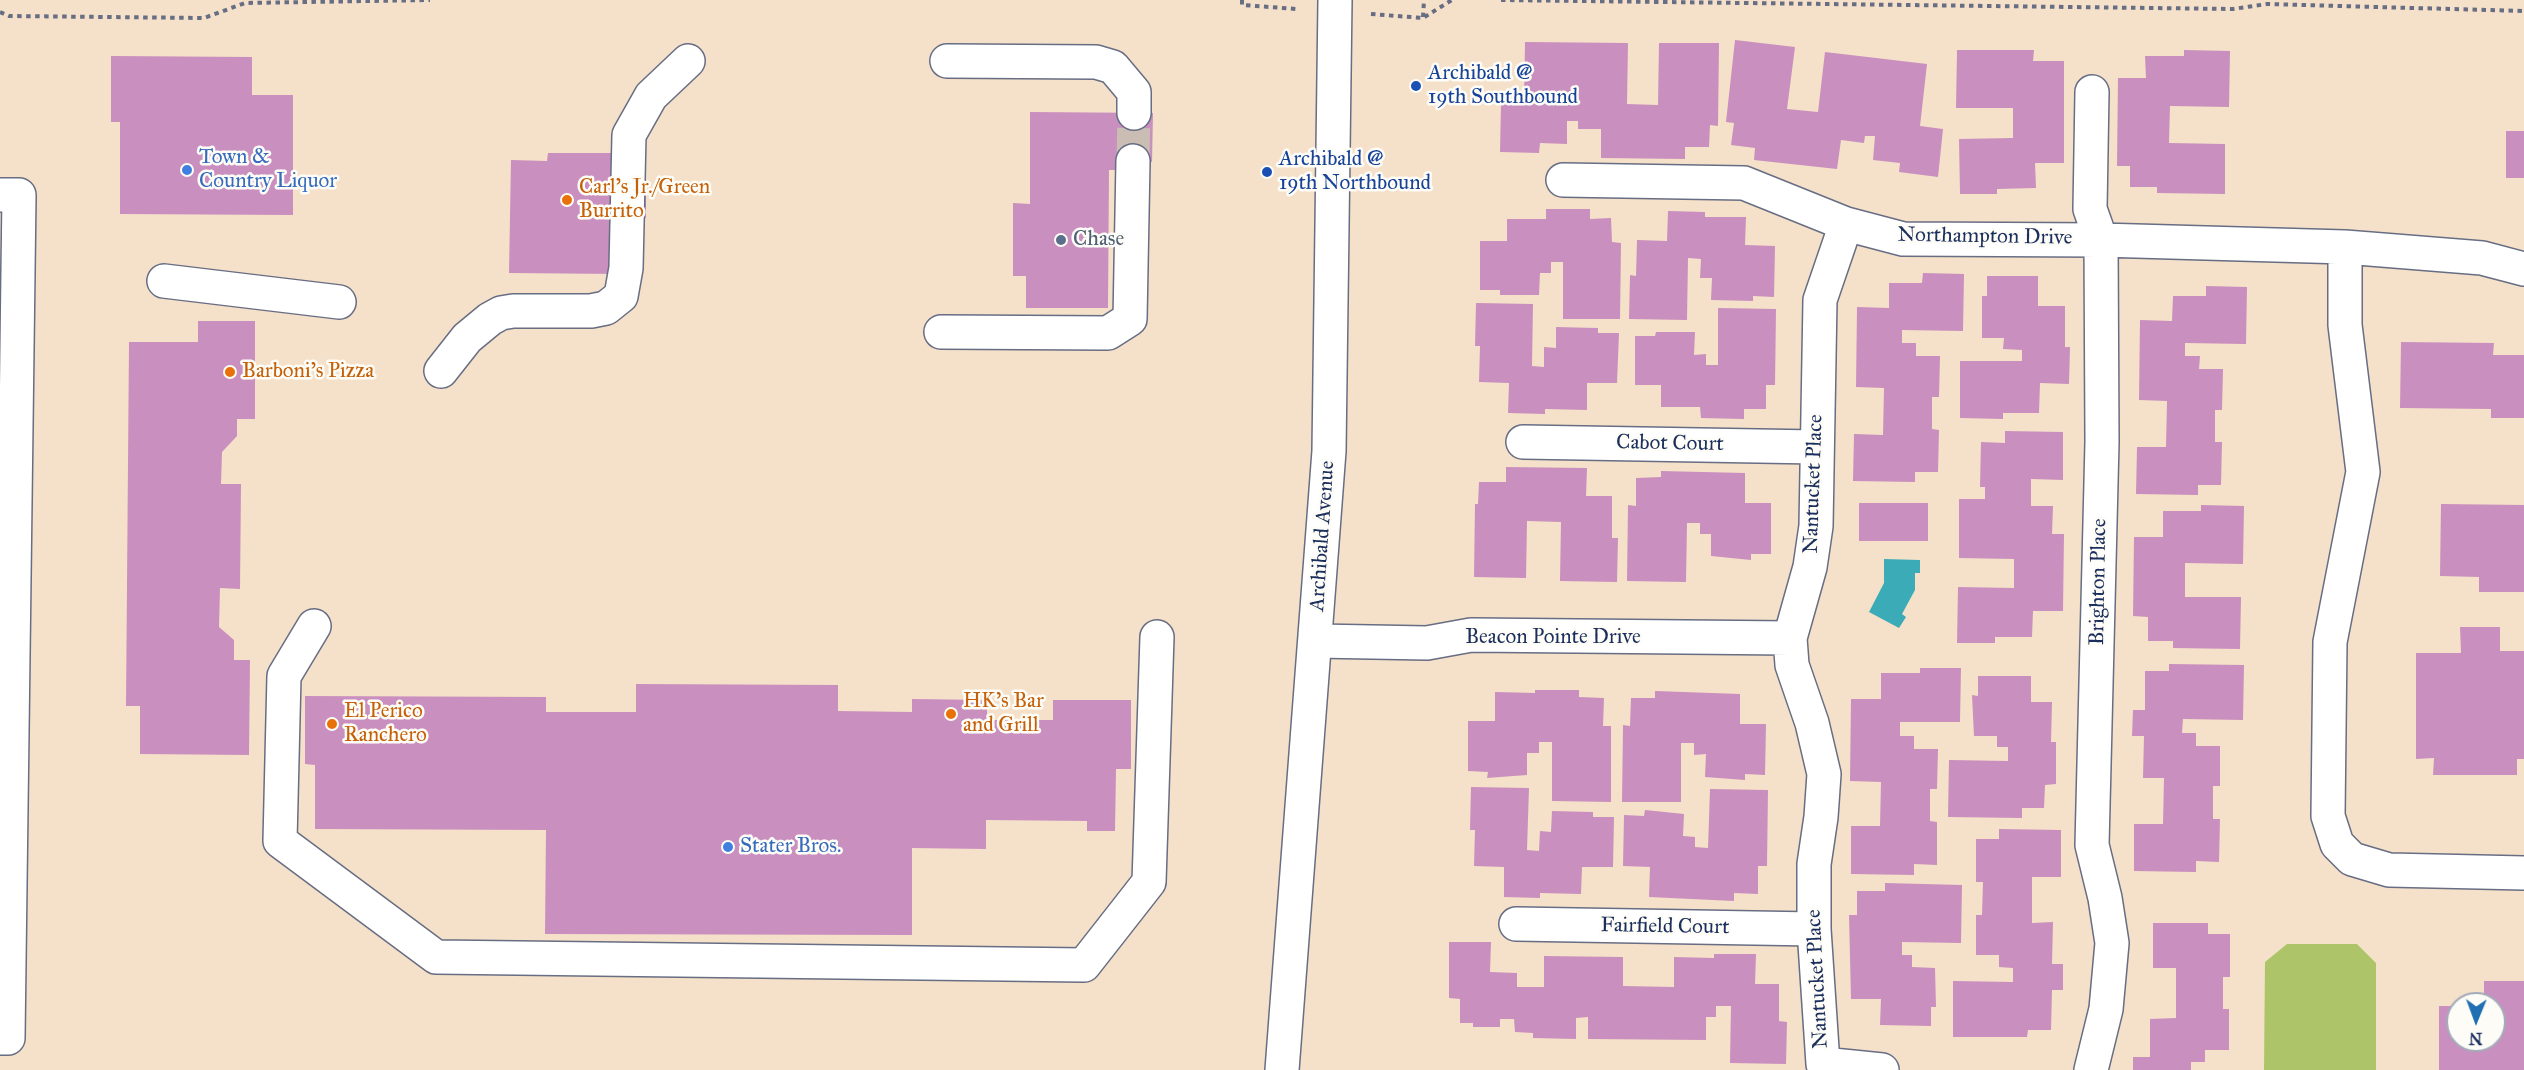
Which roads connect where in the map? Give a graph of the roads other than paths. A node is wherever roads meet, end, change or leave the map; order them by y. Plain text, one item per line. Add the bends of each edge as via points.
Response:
1 (1335, 0) edge
2 (688, 61) dead end
3 (947, 61) dead end
4 (2092, 92) dead end
5 (1134, 113) tunnel mouth
6 (1133, 161) tunnel mouth
7 (1563, 180) dead end
8 (0, 195) edge
9 (1846, 224) junction
10 (2101, 240) junction
11 (2345, 247) junction
12 (2524, 269) edge
13 (164, 280) dead end
14 (339, 302) dead end
15 (941, 332) dead end
16 (441, 371) dead end
17 (1523, 442) dead end
18 (1816, 447) junction
19 (314, 626) dead end
20 (1157, 637) dead end
21 (1790, 638) junction
22 (1316, 641) junction
23 (2524, 873) edge
24 (1516, 924) dead end
25 (1814, 929) junction
26 (0, 1038) edge
27 (1282, 1070) edge
28 (1882, 1070) edge
29 (2091, 1070) edge

1 - 22 street, Archibald Avenue via 1329,451
2 - 16 street via 651,96 629,135 626,268 621,296 606,308 591,311 501,313 467,338
3 - 5 street via 1096,62 1113,67 1134,92
4 - 10 street, Brighton Place via 2090,209
6 - 15 street via 1130,319 1108,333
7 - 9 street, Northampton Drive via 1744,183
8 - 26 street via 19,195 8,1038
9 - 10 street, Northampton Drive via 1903,239
9 - 18 street, Nantucket Place via 1820,300
10 - 11 street, Northampton Drive
10 - 29 street, Brighton Place via 2102,442 2092,845 2112,943 2106,1009
11 - 12 street, Northampton Drive via 2482,258
11 - 23 street via 2345,325 2363,472 2330,642 2328,816 2337,844 2352,860 2389,870
13 - 14 street
17 - 18 street, Cabot Court
18 - 21 street, Nantucket Place via 1816,526 1810,567
19 - 20 street via 284,676 280,841 436,957 1084,965 1149,882
21 - 22 street, Beacon Pointe Drive via 1471,635 1427,643
21 - 25 street, Nantucket Place via 1792,665 1824,774 1814,864
22 - 27 street, Archibald Avenue
24 - 25 street, Fairfield Court
25 - 28 street, Nantucket Place via 1823,1064

